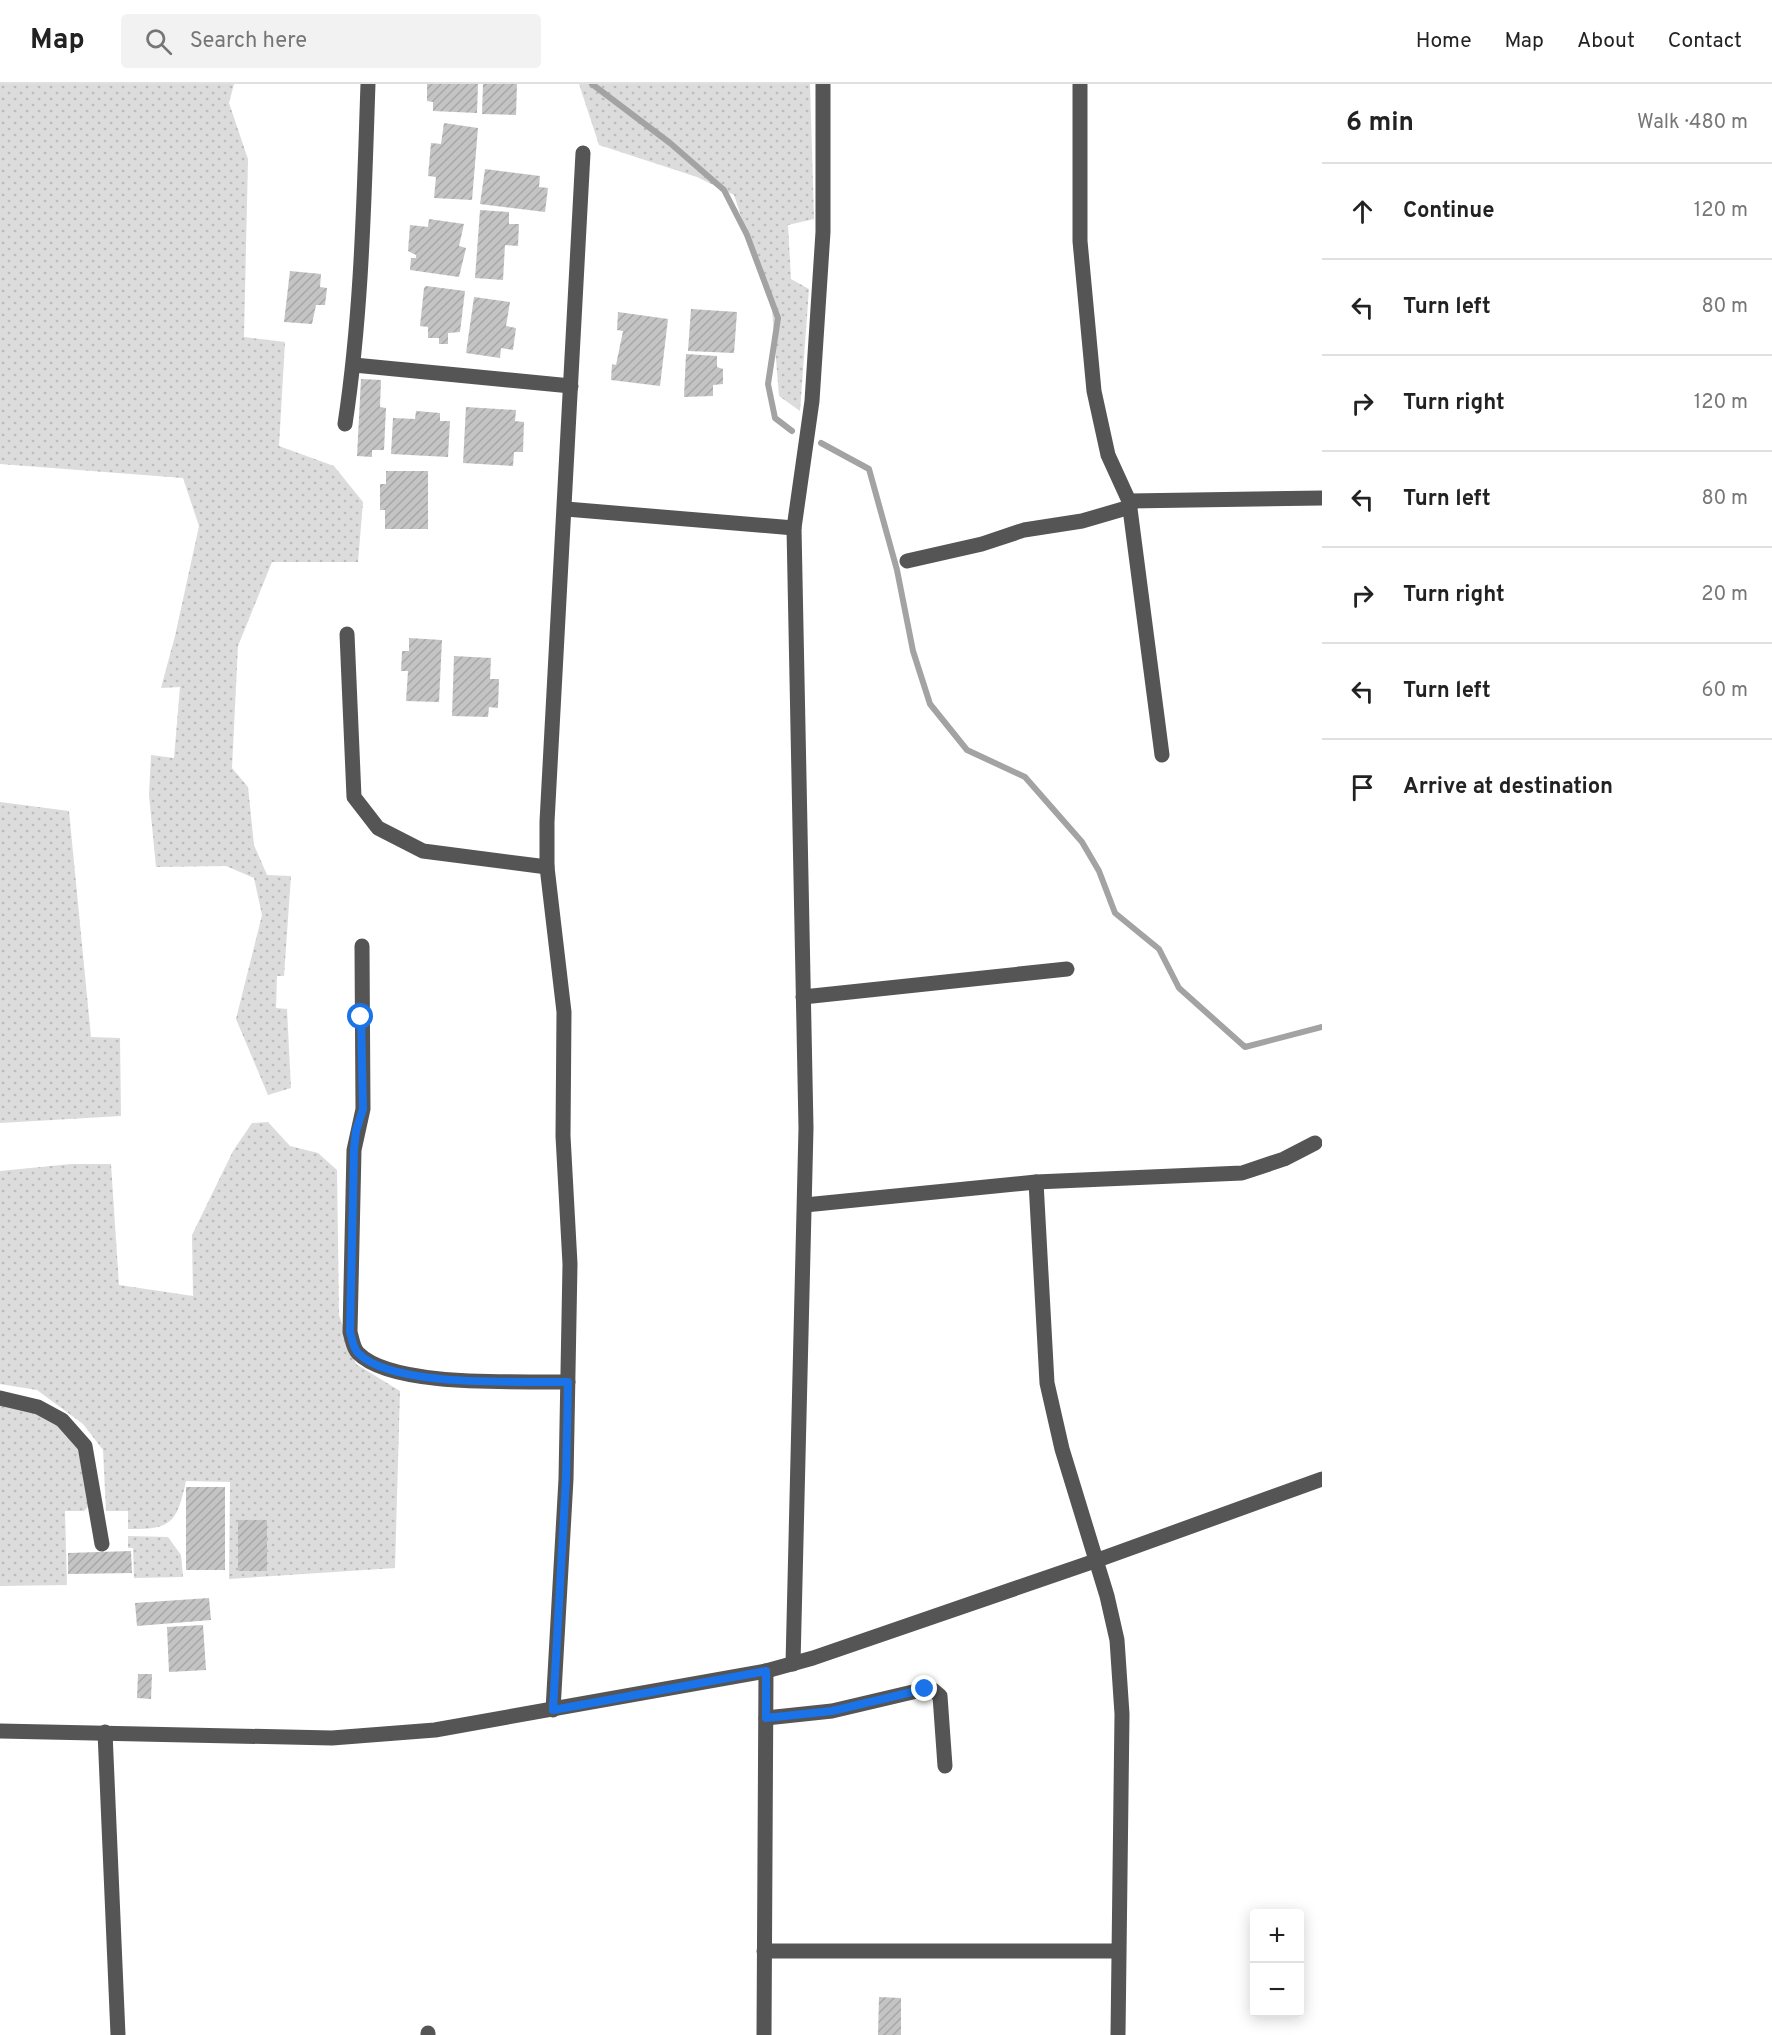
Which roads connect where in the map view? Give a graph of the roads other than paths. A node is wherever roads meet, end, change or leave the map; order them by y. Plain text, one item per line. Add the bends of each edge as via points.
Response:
1 (368, 84) edge
2 (823, 84) edge
3 (1080, 84) edge
4 (583, 153) dead end
5 (354, 365) junction
6 (571, 386) junction
7 (345, 424) dead end
8 (1322, 498) edge
9 (1130, 504) junction
10 (566, 509) junction
11 (794, 528) junction
12 (907, 561) dead end
13 (347, 634) dead end
14 (1162, 755) dead end
15 (547, 867) junction
16 (362, 946) dead end
17 (1066, 969) dead end
18 (804, 997) junction
19 (1316, 1143) dead end
20 (1036, 1182) junction
21 (805, 1205) junction
22 (568, 1382) junction
23 (0, 1398) edge
24 (1322, 1479) edge
25 (102, 1544) dead end
26 (1095, 1561) junction
27 (793, 1664) junction
28 (766, 1671) junction
29 (553, 1710) junction
30 (766, 1718) junction
31 (0, 1731) edge
32 (105, 1732) junction
33 (945, 1766) dead end
34 (764, 1951) junction
35 (1118, 1951) junction
36 (118, 2035) edge
37 (764, 2035) edge
38 (1118, 2035) edge

1 - 5 street
2 - 11 street via 823,232 812,401
3 - 9 street via 1080,241 1094,391 1108,455
4 - 6 street
5 - 6 street
5 - 7 street
6 - 10 street
8 - 9 street
9 - 12 street via 1082,521 1024,530
9 - 14 street
10 - 11 street
10 - 15 street
11 - 18 street
13 - 15 street via 354,797 378,828 423,851
15 - 22 street via 564,1012 563,1136 570,1264
16 - 22 street via 363,1109 354,1150 350,1332 357,1352 411,1376
17 - 18 street
18 - 21 street
19 - 20 street via 1242,1173
20 - 21 street
20 - 26 street via 1047,1383
21 - 27 street
22 - 29 street
23 - 25 street via 38,1407 62,1420 85,1446
24 - 26 street
26 - 27 street
26 - 35 street via 1117,1640 1122,1714
27 - 28 street
28 - 29 street
28 - 30 street
29 - 32 street via 435,1730 332,1738
30 - 33 street via 832,1711 933,1690 940,1696
30 - 34 street
31 - 32 street
32 - 36 street
34 - 35 street
34 - 37 street
35 - 38 street

